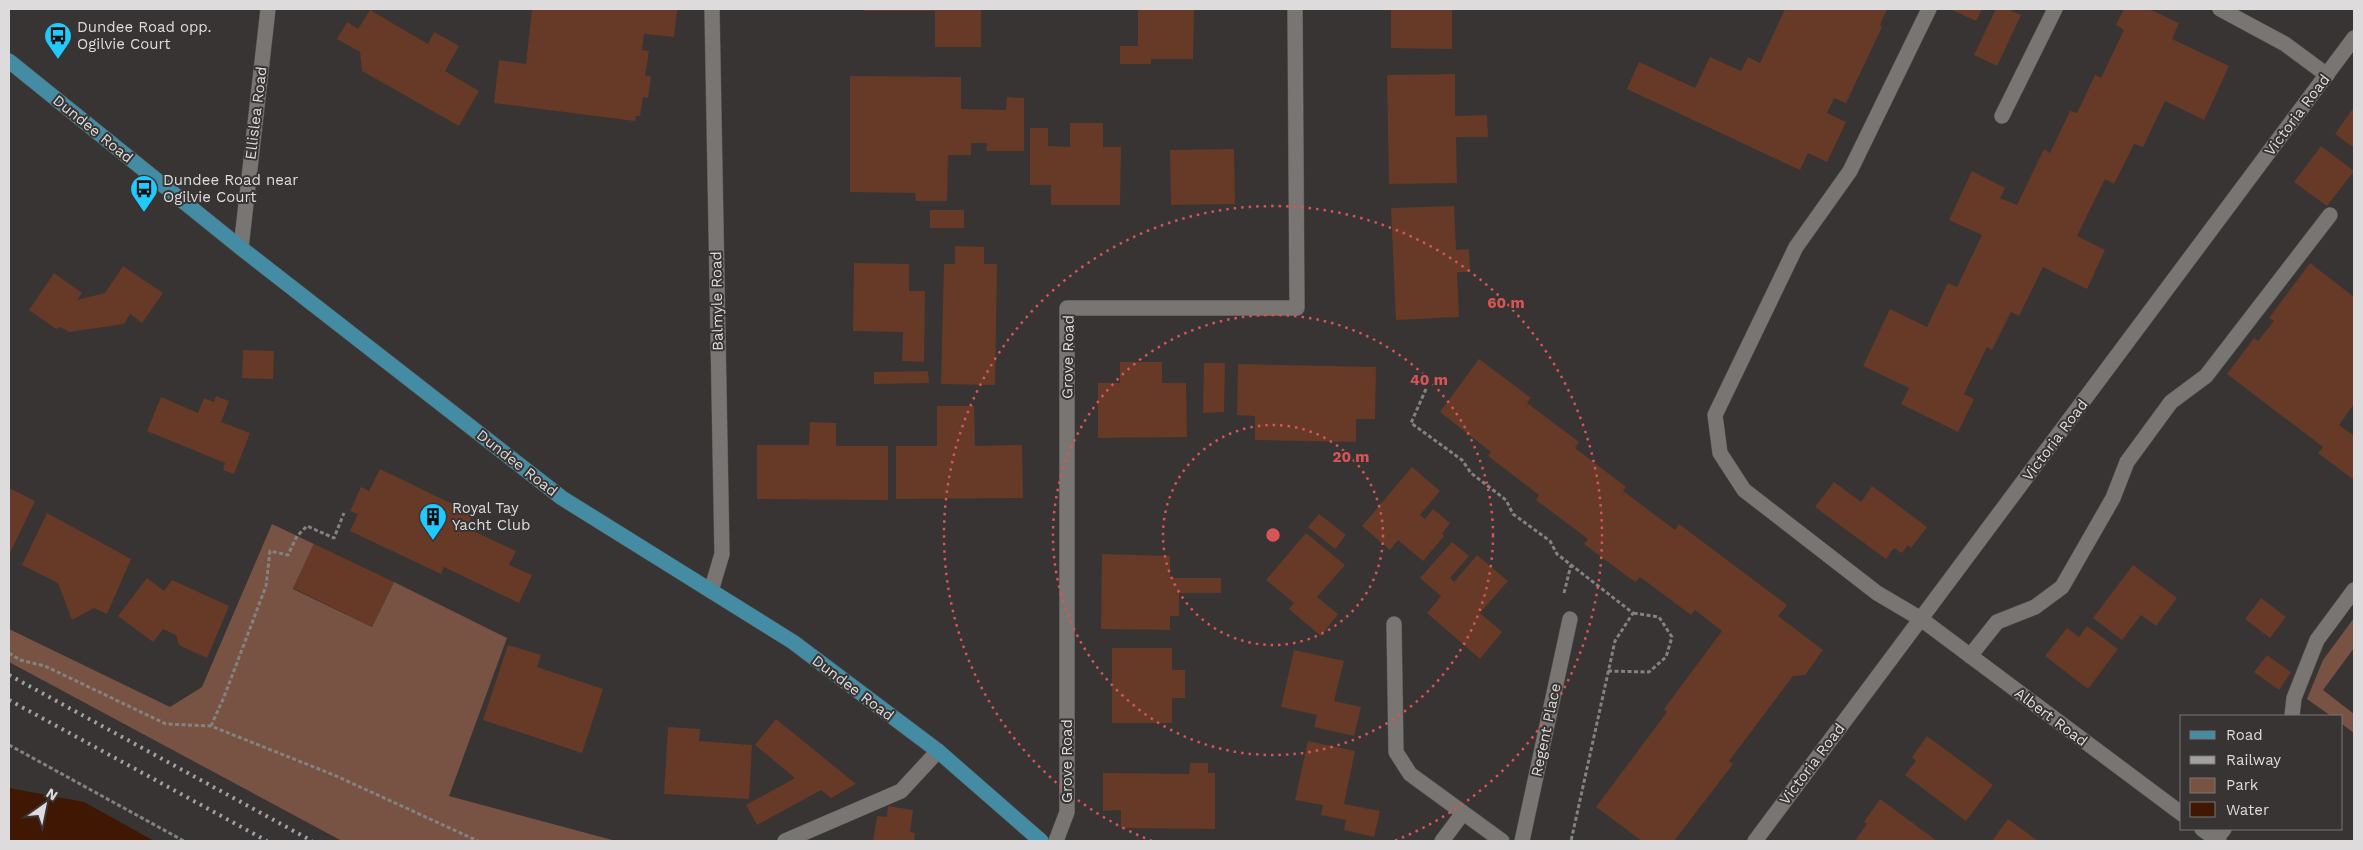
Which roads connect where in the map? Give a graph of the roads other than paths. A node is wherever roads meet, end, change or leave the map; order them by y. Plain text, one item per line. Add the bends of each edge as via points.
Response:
1 (268, 9) edge
2 (712, 9) edge
3 (1294, 9) edge
4 (1930, 9) edge
5 (2055, 9) edge
6 (2220, 9) edge
7 (2354, 38) edge
8 (9, 61) edge
9 (2327, 75) junction
10 (2002, 116) dead end
11 (2330, 215) dead end
12 (241, 248) junction
13 (2354, 590) edge
14 (711, 592) junction
15 (1570, 619) dead end
16 (1921, 619) junction
17 (1394, 624) dead end
18 (1970, 656) junction
19 (2292, 715) edge
20 (938, 751) junction
21 (1463, 813) junction
22 (2180, 813) edge
23 (2205, 830) edge
24 (2220, 836) edge
25 (785, 841) edge
26 (1041, 841) edge
27 (1056, 841) edge
28 (1442, 841) edge
29 (1502, 841) edge
30 (1522, 841) edge
31 (1755, 841) edge

1 - 12 street, Ellislea Road
2 - 14 street, Balmyle Road via 722,554
3 - 27 street, Grove Road via 1297,308 1066,308 1067,812
4 - 16 street, Albert Road via 1850,171 1796,247 1715,415 1720,453 1744,490 1877,593
5 - 10 street
6 - 9 street via 2285,44
7 - 9 street, Victoria Road
8 - 12 main road, Dundee Road
9 - 16 street, Victoria Road
11 - 18 street via 2206,376 2170,402 2127,462 2113,498 2062,587 2035,607 1997,622
12 - 14 main road, Dundee Road via 562,498
13 - 19 street via 2317,640 2294,698
14 - 20 main road, Dundee Road via 793,642
15 - 30 street, Regent Place
16 - 18 street, Albert Road
16 - 31 street, Victoria Road
17 - 21 street via 1396,752 1410,774
18 - 22 street, Albert Road
20 - 25 street via 901,791
20 - 26 main road, Dundee Road
21 - 28 street
21 - 29 street
23 - 24 street

